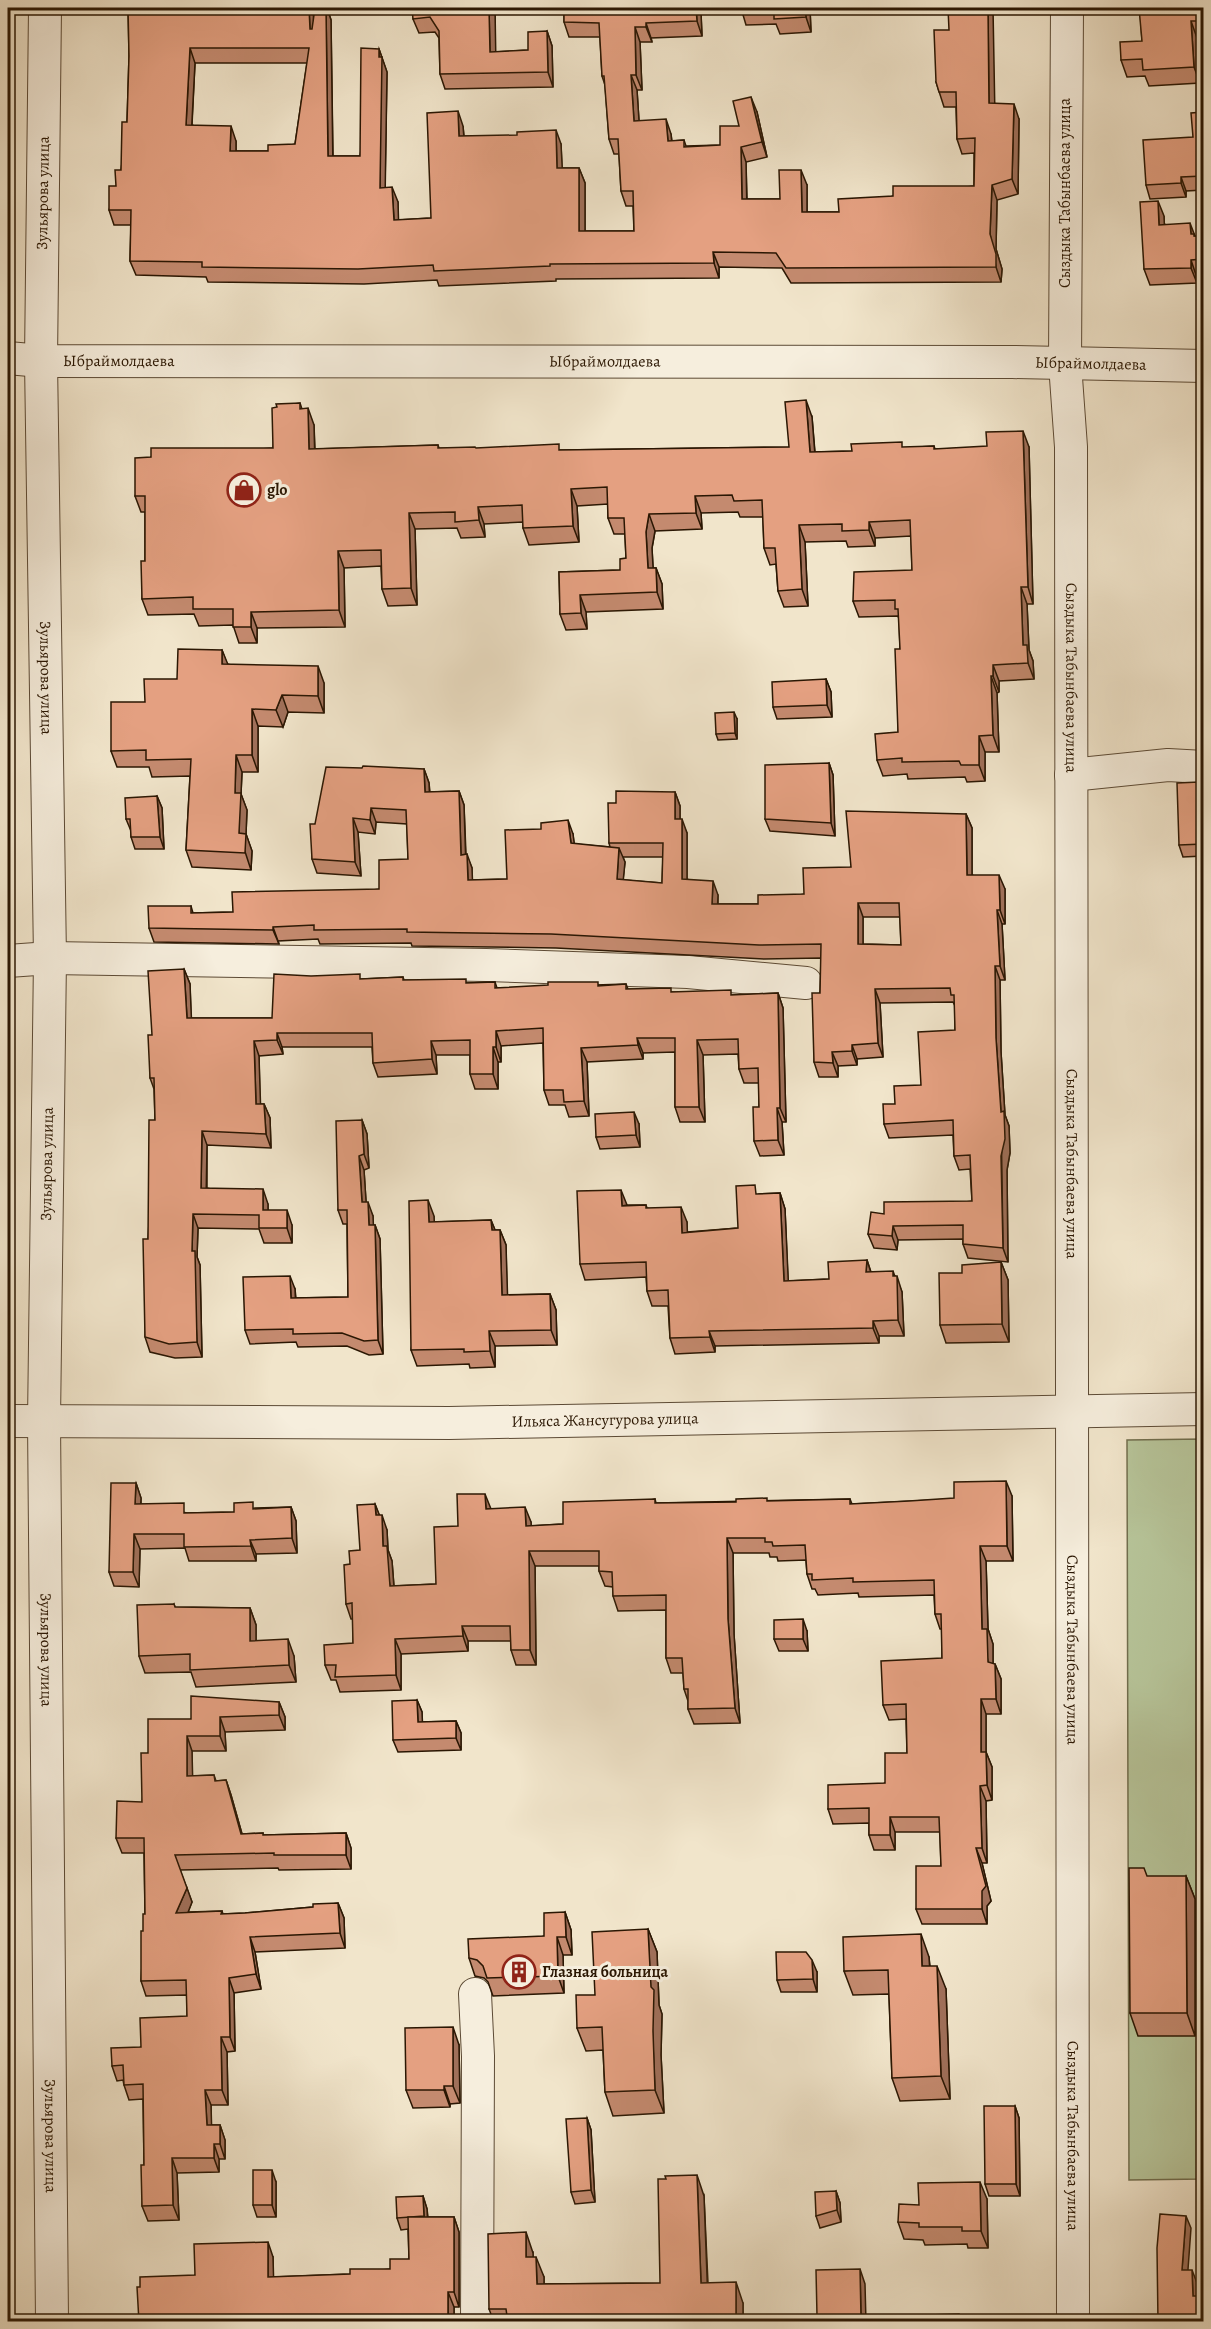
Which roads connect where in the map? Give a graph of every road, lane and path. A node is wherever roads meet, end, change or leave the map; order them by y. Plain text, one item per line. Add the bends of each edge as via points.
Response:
1 (45, 8) edge
2 (1067, 8) edge
3 (8, 358) edge
4 (41, 361) junction
5 (1065, 364) junction
6 (1203, 366) edge
7 (1203, 767) edge
8 (1071, 775) junction
9 (50, 958) junction
10 (8, 961) edge
11 (806, 983) dead end
12 (1203, 1409) edge
13 (1071, 1410) junction
14 (8, 1420) edge
15 (44, 1421) junction
16 (475, 1994) dead end
17 (52, 2322) edge
18 (477, 2322) edge
19 (1074, 2322) edge

1 - 4 street, Зульярова улица
2 - 5 street, Сыздыка Табынбаева улица
3 - 4 street, Ыбраймолдаева
4 - 5 street, Ыбраймолдаева
4 - 9 street, Зульярова улица
5 - 6 street, Ыбраймолдаева
5 - 8 street, Сыздыка Табынбаева улица via 1071,447
7 - 8 street via 1168,765
8 - 13 street, Сыздыка Табынбаева улица
9 - 10 street
9 - 11 street via 486,965 688,972
9 - 15 street, Зульярова улица
12 - 13 street, Ильяса Жансугурова улица
13 - 15 street, Ильяса Жансугурова улица via 449,1423
13 - 19 street, Сыздыка Табынбаева улица
14 - 15 street, Ильяса Жансугурова улица
15 - 17 street, Зульярова улица
16 - 18 street

